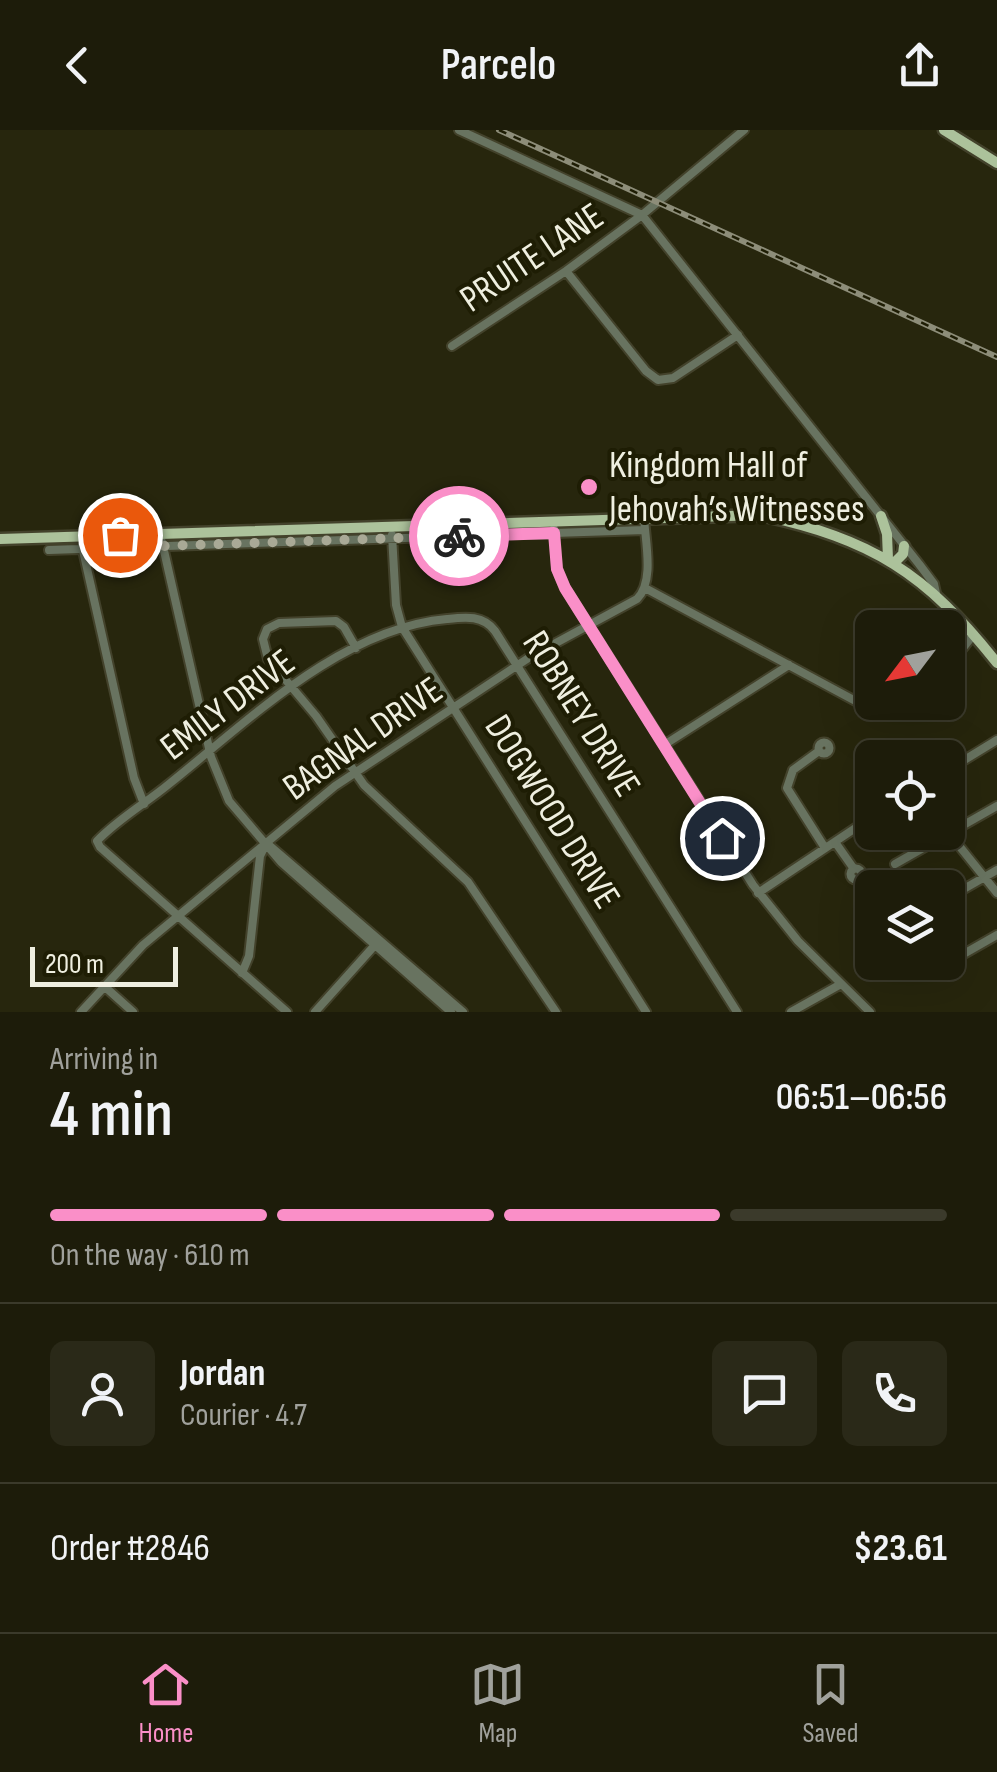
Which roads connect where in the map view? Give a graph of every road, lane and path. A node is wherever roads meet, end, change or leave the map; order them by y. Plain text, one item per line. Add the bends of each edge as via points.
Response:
1 (459, 130) edge
2 (744, 130) edge
3 (944, 130) edge
4 (997, 163) edge
5 (642, 215) junction
6 (566, 271) junction
7 (738, 335) junction
8 (452, 346) dead end
9 (881, 516) junction
10 (644, 517) junction
11 (553, 520) junction
12 (645, 530) junction
13 (392, 532) junction
14 (554, 533) junction
15 (160, 534) junction
16 (887, 534) junction
17 (80, 536) junction
18 (0, 539) edge
19 (163, 546) junction
20 (904, 546) junction
21 (867, 548) junction
22 (83, 549) junction
23 (49, 550) dead end
24 (892, 561) junction
25 (645, 588) junction
26 (936, 593) junction
27 (588, 626) junction
28 (402, 627) junction
29 (974, 634) junction
30 (965, 645) edge
31 (356, 648) junction
32 (997, 663) edge
33 (789, 665) junction
34 (517, 666) junction
35 (292, 687) junction
36 (855, 700) edge
37 (453, 707) junction
38 (997, 740) edge
39 (664, 745) junction
40 (819, 751) dead end
41 (210, 752) junction
42 (965, 760) edge
43 (354, 772) junction
44 (144, 804) junction
45 (997, 806) edge
46 (965, 823) edge
47 (855, 828) edge
48 (834, 842) junction
49 (266, 844) junction
50 (825, 848) junction
51 (918, 850) edge
52 (962, 850) edge
53 (895, 864) dead end
54 (854, 869) dead end
55 (997, 870) edge
56 (984, 877) junction
57 (965, 888) edge
58 (758, 893) junction
59 (997, 894) edge
60 (178, 916) junction
61 (997, 934) edge
62 (374, 944) junction
63 (965, 953) edge
64 (242, 973) junction
65 (841, 984) junction
66 (104, 986) junction
67 (81, 1012) edge
68 (133, 1012) edge
69 (286, 1012) edge
70 (316, 1012) edge
71 (451, 1012) edge
72 (462, 1012) edge
73 (556, 1012) edge
74 (646, 1012) edge
75 (737, 1012) edge
76 (790, 1012) edge
77 (870, 1012) edge

1 - 5 street
2 - 5 street, PRUITE LANE
3 - 4 main road
5 - 6 street, PRUITE LANE
5 - 7 street
6 - 7 street via 658,380 673,378
6 - 8 street, PRUITE LANE
7 - 9 street
9 - 16 main road
9 - 20 street
10 - 11 main road
10 - 12 street
10 - 21 main road via 760,515
11 - 13 main road
11 - 14 street
12 - 14 street
12 - 25 street
13 - 14 street
13 - 15 main road
13 - 19 street
13 - 28 street, DOGWOOD DRIVE
14 - 27 street via 560,578
15 - 17 main road
15 - 19 street
16 - 21 main road via 882,544
16 - 24 main road
17 - 18 main road
17 - 22 street
19 - 22 street
19 - 41 street
20 - 24 main road
20 - 26 street
21 - 24 main road
22 - 23 street
22 - 44 street
24 - 26 main road
25 - 27 street, BAGNAL DRIVE
25 - 33 street
26 - 29 main road
27 - 34 street, BAGNAL DRIVE
27 - 39 street
28 - 31 street, EMILY DRIVE
28 - 34 street, ROBNEY DRIVE via 481,619
28 - 37 street, DOGWOOD DRIVE
29 - 30 street
29 - 32 main road
31 - 35 street, EMILY DRIVE
31 - 35 street via 336,621 271,626 263,636 264,652
33 - 36 street
33 - 39 street
34 - 37 street, BAGNAL DRIVE
34 - 75 street, ROBNEY DRIVE
35 - 41 street, EMILY DRIVE
35 - 43 street
37 - 43 street, BAGNAL DRIVE
37 - 74 street, DOGWOOD DRIVE
38 - 42 street
39 - 58 street
40 - 50 street via 790,774 787,788
41 - 44 street, EMILY DRIVE
41 - 49 street via 228,801
43 - 49 street, BAGNAL DRIVE
43 - 73 street via 468,882
44 - 60 street, EMILY DRIVE via 97,843
45 - 46 street
47 - 48 street
48 - 50 street
48 - 54 street
49 - 60 street, BAGNAL DRIVE
49 - 62 street
49 - 64 street
49 - 72 street
50 - 58 street
51 - 53 street
52 - 56 street
55 - 56 street
56 - 57 street
56 - 59 street
58 - 65 street
60 - 64 street
60 - 66 street, BAGNAL DRIVE
61 - 63 street
62 - 70 street
62 - 71 street
64 - 69 street
65 - 76 street
65 - 77 street
66 - 67 street, BAGNAL DRIVE
66 - 68 street

